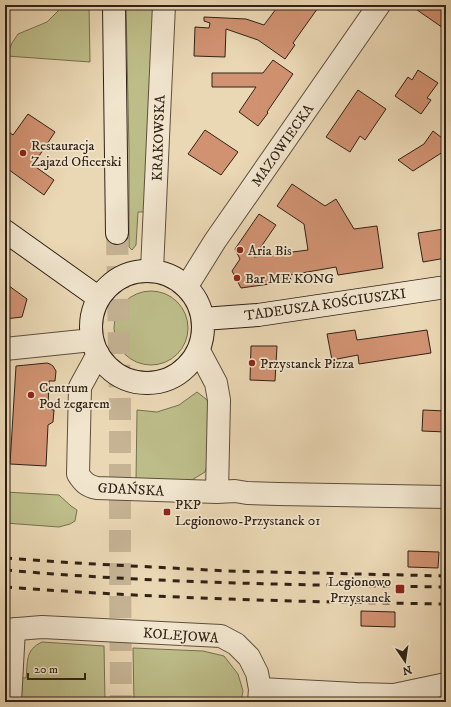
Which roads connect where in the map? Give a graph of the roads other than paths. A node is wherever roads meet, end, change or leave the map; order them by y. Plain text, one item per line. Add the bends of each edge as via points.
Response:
1 (114, 5) edge
2 (164, 5) edge
3 (379, 5) edge
4 (5, 231) edge
5 (117, 233) tunnel mouth
6 (152, 270) junction
7 (187, 286) junction
8 (446, 287) edge
9 (99, 298) junction
10 (203, 319) junction
11 (95, 347) junction
12 (5, 349) edge
13 (198, 351) junction
14 (217, 492) junction
15 (446, 497) edge
16 (9, 629) edge
17 (446, 684) edge
18 (260, 696) edge
19 (10, 702) edge

1 - 5 street
2 - 6 street, KRAKOWSKA
3 - 7 street, MAZOWIECKA via 215,241
4 - 9 street
6 - 7 street via 171,275
6 - 9 street via 120,277
7 - 10 street via 199,303
8 - 10 street, TADEUSZA KOŚCIUSZKI via 258,315
9 - 11 street via 91,320
10 - 13 street via 203,337
11 - 12 street
11 - 13 street via 107,366 115,373 132,381 148,383 162,381 183,370
11 - 14 street, GDAŃSKA via 80,387 78,474 84,483 97,488
13 - 14 street via 216,383 219,400
14 - 15 street, GDAŃSKA
16 - 18 street, KOLEJOWA via 42,627 221,636 236,644 249,657 257,673
16 - 19 street
17 - 18 street, KOLEJOWA via 394,695

